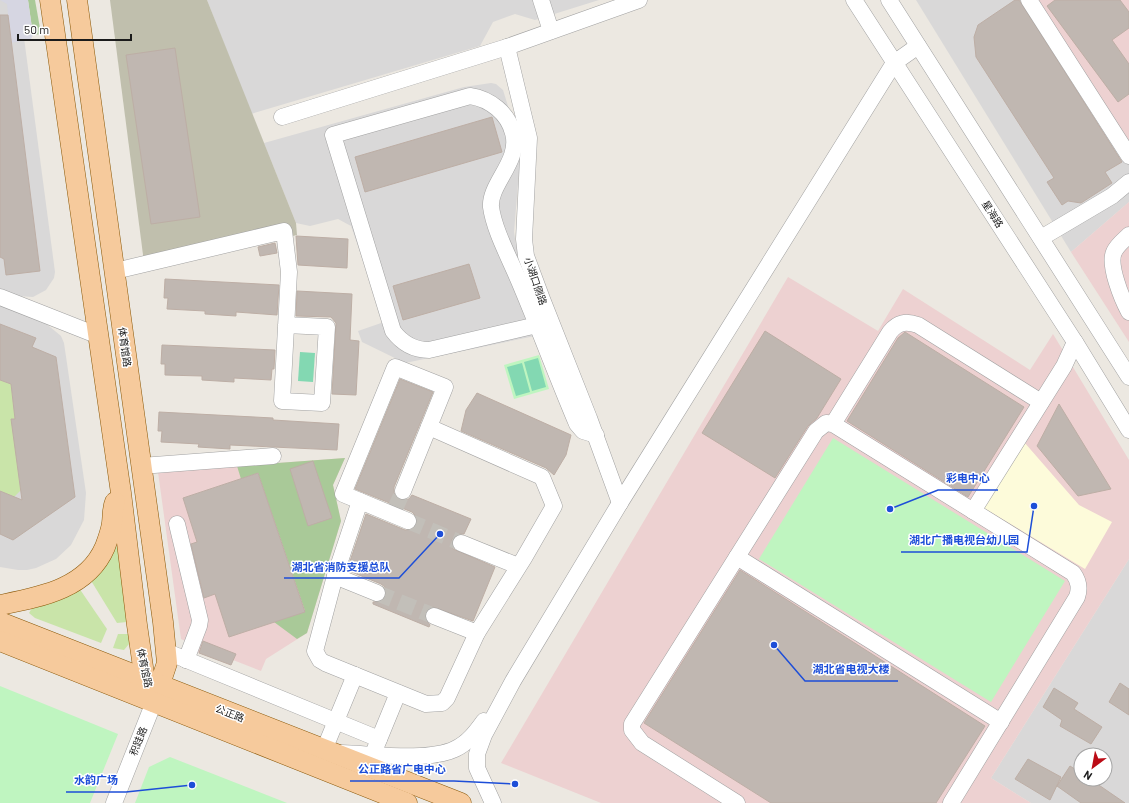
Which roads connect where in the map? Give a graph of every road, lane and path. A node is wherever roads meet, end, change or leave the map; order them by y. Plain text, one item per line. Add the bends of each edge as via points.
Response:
1 (50, 0) edge
2 (78, 0) edge
3 (541, 0) edge
4 (639, 0) edge
5 (854, 0) edge
6 (889, 0) edge
7 (1028, 0) edge
8 (551, 31) junction
9 (918, 46) junction
10 (508, 47) junction
11 (894, 63) junction
12 (282, 117) dead end
13 (1129, 156) edge
14 (1129, 182) edge
15 (1129, 235) edge
16 (1041, 238) junction
17 (114, 271) junction
18 (0, 297) edge
19 (1129, 312) edge
20 (286, 325) junction
21 (537, 325) junction
22 (98, 336) junction
23 (1076, 342) junction
24 (1129, 377) edge
25 (1041, 402) junction
26 (833, 424) junction
27 (429, 427) junction
28 (1129, 430) edge
29 (596, 436) junction
30 (273, 456) dead end
31 (141, 466) junction
32 (120, 489) junction
33 (402, 491) tunnel mouth
34 (360, 501) junction
35 (620, 503) junction
36 (973, 511) junction
37 (408, 521) tunnel mouth
38 (177, 524) dead end
39 (461, 543) tunnel mouth
40 (737, 557) junction
41 (518, 566) junction
42 (335, 576) junction
43 (377, 593) tunnel mouth
44 (0, 594) edge
45 (9, 603) edge
46 (434, 616) tunnel mouth
47 (0, 622) edge
48 (477, 633) junction
49 (0, 640) edge
50 (177, 656) junction
51 (355, 675) junction
52 (513, 681) junction
53 (153, 690) junction
54 (398, 693) junction
55 (336, 721) junction
56 (1001, 722) junction
57 (379, 739) junction
58 (328, 751) junction
59 (373, 754) junction
60 (114, 803) edge
61 (407, 803) edge
62 (461, 803) edge
63 (493, 803) edge
64 (737, 803) edge
65 (951, 803) edge

1 - 22 main road, 体育馆路
2 - 17 main road, 体育馆路
3 - 8 street
4 - 8 street
5 - 11 street, 星海路
6 - 9 street
7 - 13 street
8 - 10 street
9 - 11 street
9 - 16 street
10 - 12 street
10 - 29 street, 小湖口侧路 via 529,138 524,239 526,256
11 - 23 street, 星海路
11 - 35 street
14 - 16 street via 1112,196
15 - 19 street via 1118,246 1113,257 1115,275
16 - 24 street
17 - 20 street via 284,231 289,272
17 - 31 main road, 体育馆路
18 - 22 street
20 - 20 street via 282,401 322,403 327,327
21 - 21 street via 491,208 491,200 507,168 514,146 509,123 498,109 484,99 470,96 333,135 393,331 398,338 416,349 429,350
21 - 29 street via 577,424 583,431
22 - 32 main road, 体育馆路
23 - 25 street
23 - 28 street, 星海路
25 - 26 street via 918,325 901,323 890,332
25 - 36 street
26 - 36 street
26 - 40 street via 826,423 816,431
27 - 33 street
27 - 34 street via 445,387 395,367 343,494
27 - 41 street via 537,474 544,481 554,506
29 - 35 street, 小湖口侧路
30 - 31 street
31 - 50 main road, 体育馆路
32 - 45 main road via 114,505 109,534 93,566 62,589
32 - 53 main road, 体育馆路 via 136,625
34 - 37 street
34 - 42 street
35 - 52 street
36 - 56 street via 1073,573 1079,585 1077,597
38 - 50 street via 200,623
39 - 41 street
40 - 56 street
40 - 64 street via 632,724 632,730 642,743
41 - 48 street
42 - 43 street
42 - 51 street via 315,651 325,663
44 - 45 street
46 - 48 street
47 - 53 main road, 公正路
48 - 54 street via 447,698 442,703 426,704
49 - 53 main road, 公正路
50 - 53 main road, 体育馆路 via 167,663
50 - 55 street
51 - 54 street
51 - 55 street
52 - 59 street via 467,742 455,749 422,756
52 - 63 street via 484,735 477,754 479,775
53 - 58 main road, 公正路
53 - 60 street, 积跬路
53 - 61 main road, 公正路
54 - 57 street
55 - 57 street
55 - 58 street
56 - 65 street
57 - 59 street
58 - 59 street
58 - 62 main road, 公正路

